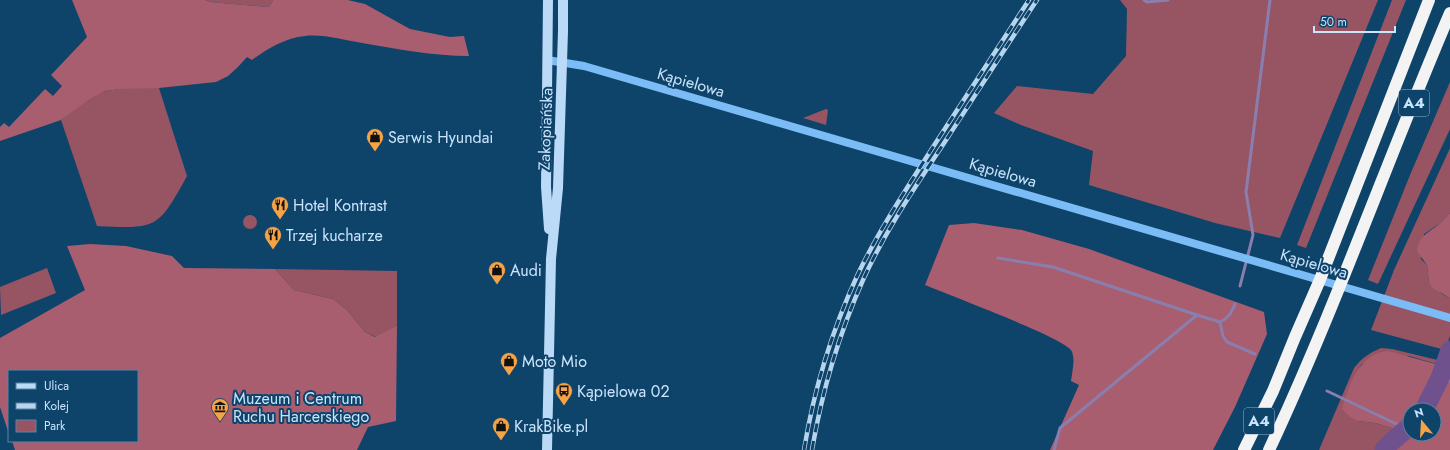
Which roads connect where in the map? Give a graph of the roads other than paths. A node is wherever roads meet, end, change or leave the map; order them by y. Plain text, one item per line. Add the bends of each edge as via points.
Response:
1 (548, 0) edge
2 (562, 0) edge
3 (1429, 0) edge
4 (1450, 13) edge
5 (547, 60) junction
6 (562, 62) junction
7 (551, 259) junction
8 (1450, 318) edge
9 (547, 450) edge
10 (1244, 450) edge
11 (1269, 450) edge

1 - 5 main road, Zakopiańska
2 - 6 main road, Zakopiańska
3 - 10 highway, A4 via 1319,282 1273,391
4 - 11 highway, A4 via 1333,303
5 - 6 street, Kąpielowa
5 - 7 main road, Zakopiańska via 546,187
6 - 7 main road, Zakopiańska via 558,188
6 - 8 street, Kąpielowa via 783,123
7 - 9 main road, Zakopiańska

